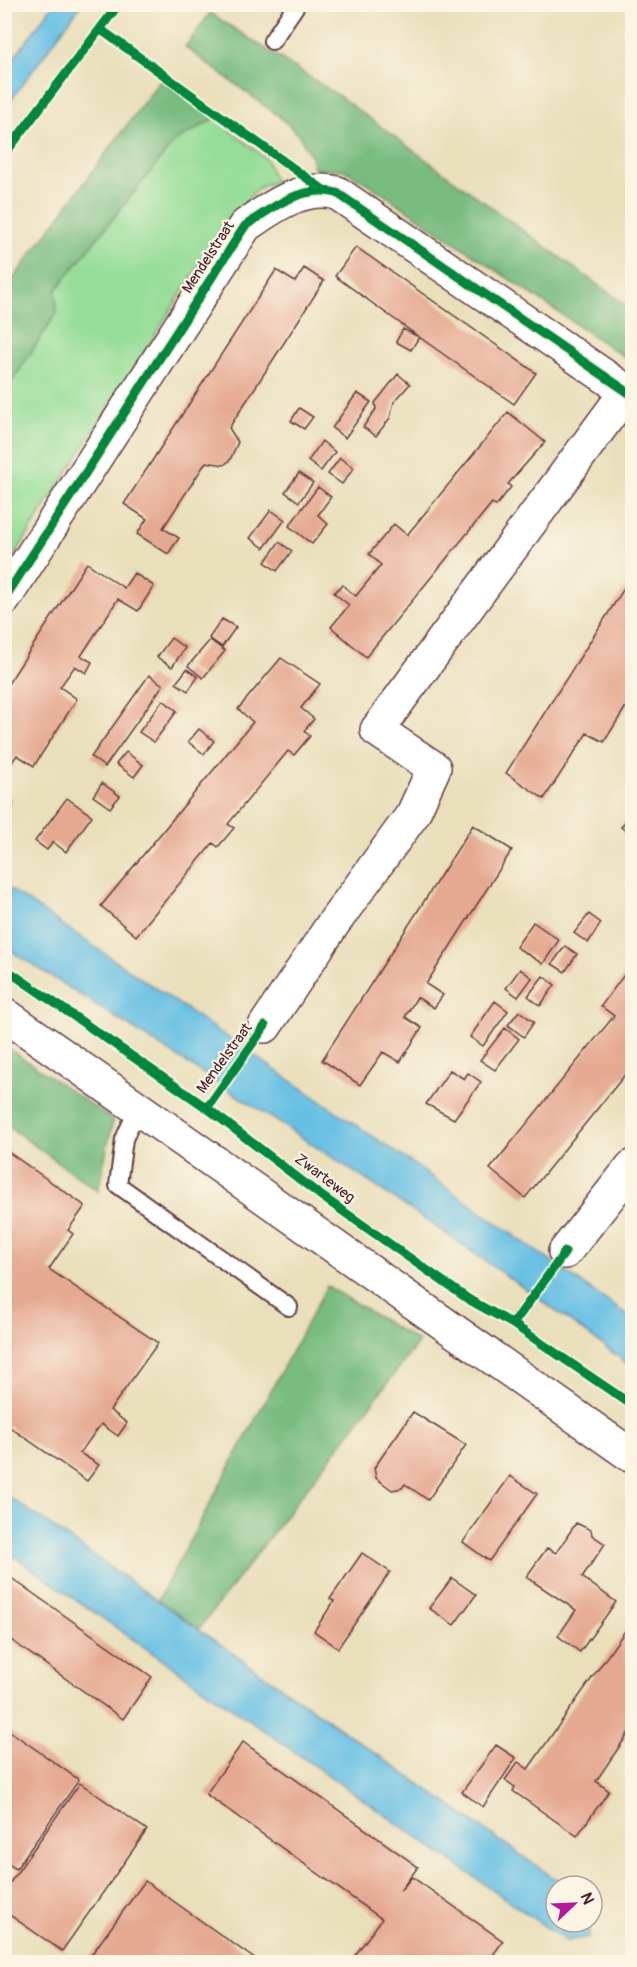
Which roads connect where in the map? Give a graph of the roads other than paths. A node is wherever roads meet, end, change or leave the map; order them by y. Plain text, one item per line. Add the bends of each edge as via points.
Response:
1 (297, 4) edge
2 (272, 40) dead end
3 (630, 393) edge
4 (4, 599) edge
5 (4, 1014) edge
6 (265, 1026) dead end
7 (138, 1108) junction
8 (633, 1167) edge
9 (565, 1252) dead end
10 (288, 1307) dead end
11 (633, 1456) edge

1 - 2 lane
3 - 4 street, Mendelstraat via 337,193 322,189 279,202 245,226
3 - 6 street, Mendelstraat via 377,730 434,768 413,814
5 - 7 street
7 - 10 lane via 124,1140 118,1185
7 - 11 street
8 - 9 street

